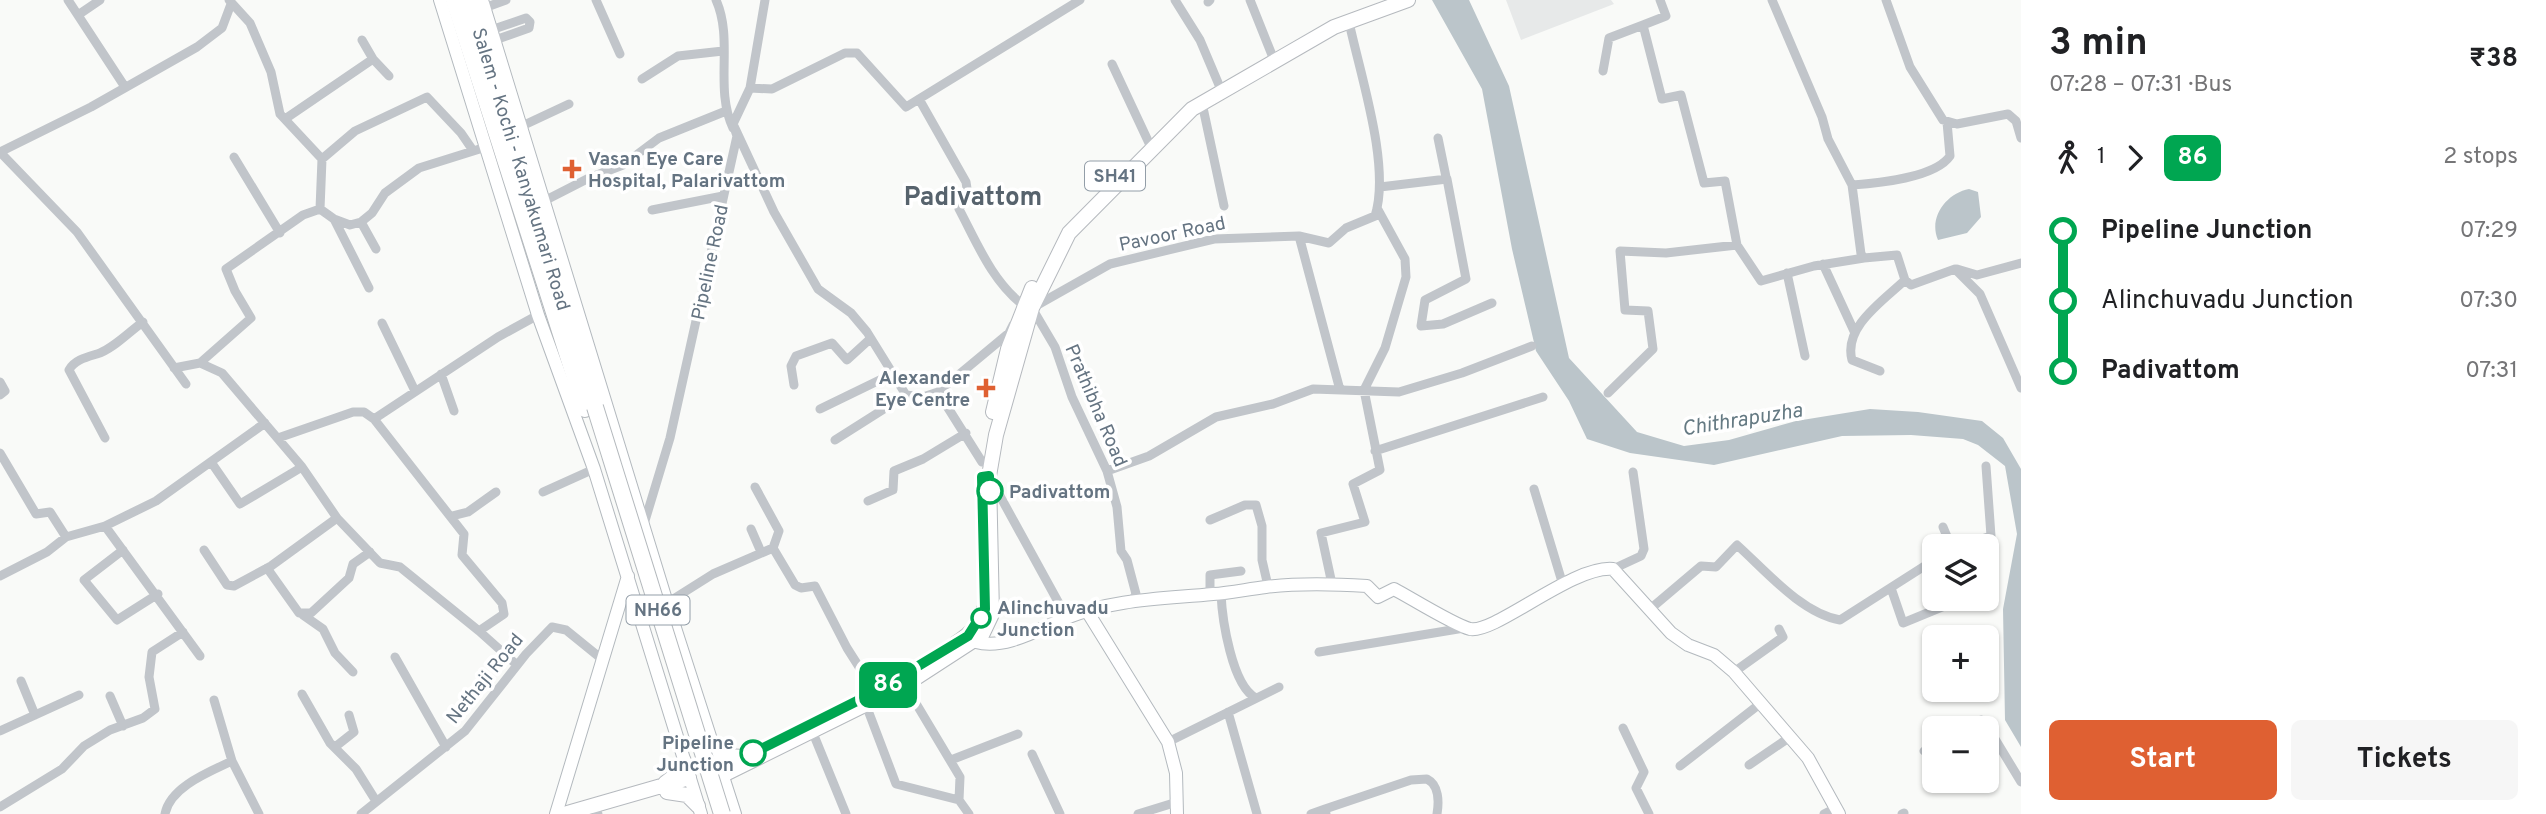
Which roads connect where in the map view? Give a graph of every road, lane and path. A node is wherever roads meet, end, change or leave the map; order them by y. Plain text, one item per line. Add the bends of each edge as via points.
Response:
1 (68, 0) edge
2 (100, 0) edge
3 (440, 0) edge
4 (454, 0) edge
5 (469, 0) edge
6 (506, 0) edge
7 (596, 0) edge
8 (716, 0) edge
9 (765, 0) edge
10 (1080, 0) edge
11 (1175, 0) edge
12 (1250, 0) edge
13 (1380, 0) edge
14 (1408, 0) edge
15 (1660, 0) edge
16 (1772, 0) edge
17 (1886, 0) edge
18 (230, 2) edge
19 (483, 4) edge
20 (78, 15) junction
21 (1349, 22) junction
22 (1643, 25) junction
23 (362, 40) dead end
24 (723, 51) junction
25 (621, 54) dead end
26 (1272, 55) junction
27 (373, 60) junction
28 (1112, 64) dead end
29 (1603, 71) dead end
30 (389, 76) dead end
31 (471, 78) junction
32 (642, 79) dead end
33 (1219, 85) junction
34 (125, 87) junction
35 (750, 88) junction
36 (919, 99) junction
37 (1202, 103) junction
38 (569, 104) dead end
39 (726, 111) junction
40 (285, 119) junction
41 (1947, 122) junction
42 (733, 124) junction
43 (522, 126) junction
44 (737, 136) junction
45 (1438, 138) dead end
46 (2021, 138) edge
47 (1149, 143) junction
48 (486, 147) junction
49 (472, 149) junction
50 (0, 152) edge
51 (234, 157) dead end
52 (322, 159) junction
53 (1446, 177) junction
54 (1852, 186) junction
55 (1380, 187) junction
56 (723, 196) junction
57 (544, 201) junction
58 (1224, 206) dead end
59 (1377, 208) junction
60 (320, 209) junction
61 (652, 210) dead end
62 (334, 219) junction
63 (361, 222) junction
64 (280, 233) junction
65 (1298, 236) junction
66 (1737, 245) junction
67 (376, 250) dead end
68 (1864, 258) junction
69 (2021, 262) edge
70 (1823, 264) junction
71 (1955, 269) junction
72 (1787, 273) junction
73 (1905, 280) junction
74 (369, 288) dead end
75 (1492, 303) dead end
76 (1028, 307) junction
77 (538, 315) junction
78 (143, 322) junction
79 (382, 323) dead end
80 (1854, 331) junction
81 (567, 338) junction
82 (870, 338) junction
83 (1532, 346) dead end
84 (1805, 356) dead end
85 (200, 363) junction
86 (174, 368) junction
87 (1880, 371) dead end
88 (441, 374) junction
89 (892, 374) junction
90 (0, 382) edge
91 (186, 384) dead end
92 (794, 385) dead end
93 (2021, 388) edge
94 (1340, 390) junction
95 (1364, 390) junction
96 (415, 391) junction
97 (938, 392) junction
98 (1608, 393) dead end
99 (0, 395) edge
100 (906, 395) junction
101 (1543, 397) dead end
102 (590, 408) junction
103 (820, 409) dead end
104 (454, 411) dead end
105 (374, 419) junction
106 (265, 423) junction
107 (965, 433) junction
108 (105, 438) dead end
109 (278, 438) junction
110 (835, 439) dead end
111 (1376, 451) junction
112 (0, 453) edge
113 (211, 462) junction
114 (1986, 466) dead end
115 (302, 467) junction
116 (594, 469) junction
117 (984, 471) junction
118 (1107, 471) junction
119 (1633, 472) dead end
120 (755, 486) dead end
121 (1534, 489) dead end
122 (496, 492) dead end
123 (543, 492) dead end
124 (868, 501) dead end
125 (452, 516) junction
126 (337, 518) junction
127 (1210, 520) dead end
128 (643, 524) junction
129 (105, 526) junction
130 (1943, 527) dead end
131 (751, 529) dead end
132 (1946, 534) edge
133 (1991, 534) edge
134 (66, 537) junction
135 (773, 548) junction
136 (124, 550) junction
137 (204, 550) dead end
138 (370, 552) junction
139 (761, 552) junction
140 (267, 568) junction
141 (1922, 568) edge
142 (1613, 569) junction
143 (1241, 571) dead end
144 (0, 576) edge
145 (628, 576) junction
146 (1332, 584) junction
147 (1563, 585) junction
148 (1268, 586) junction
149 (1891, 588) junction
150 (158, 594) junction
151 (1215, 594) junction
152 (1133, 599) junction
153 (667, 603) junction
154 (1649, 610) junction
155 (1087, 611) junction
156 (1932, 611) edge
157 (303, 615) junction
158 (1067, 618) junction
159 (1466, 627) junction
160 (1779, 629) dead end
161 (478, 631) junction
162 (183, 632) junction
163 (976, 642) junction
164 (682, 645) junction
165 (1319, 652) dead end
166 (200, 656) dead end
167 (652, 656) junction
168 (395, 657) dead end
169 (603, 660) junction
170 (687, 661) junction
171 (517, 665) junction
172 (657, 670) junction
173 (353, 672) dead end
174 (1734, 672) junction
175 (20, 681) dead end
176 (905, 685) junction
177 (1279, 687) dead end
178 (882, 691) junction
179 (302, 694) dead end
180 (79, 695) dead end
181 (110, 696) dead end
182 (1256, 698) junction
183 (214, 700) dead end
184 (866, 705) junction
185 (1765, 707) junction
186 (1227, 712) junction
187 (36, 715) junction
188 (349, 715) dead end
189 (123, 726) junction
190 (1623, 728) dead end
191 (0, 731) edge
192 (813, 733) junction
193 (1018, 734) dead end
194 (1790, 737) junction
195 (712, 742) junction
196 (1168, 742) junction
197 (1999, 746) edge
198 (335, 747) junction
199 (446, 747) junction
200 (1032, 754) dead end
201 (745, 757) junction
202 (951, 760) junction
203 (232, 761) junction
204 (684, 761) junction
205 (1749, 765) dead end
206 (1680, 766) dead end
207 (722, 772) junction
208 (691, 781) junction
209 (2021, 782) edge
210 (662, 789) junction
211 (959, 800) junction
212 (376, 801) junction
213 (0, 807) edge
214 (1177, 808) edge
215 (703, 811) edge
216 (1326, 812) edge
217 (1833, 812) edge
218 (595, 813) edge
219 (165, 814) edge
220 (259, 814) edge
221 (361, 814) edge
222 (556, 814) edge
223 (564, 814) edge
224 (722, 814) edge
225 (735, 814) edge
226 (846, 814) edge
227 (969, 814) edge
228 (1060, 814) edge
229 (1138, 814) edge
230 (1257, 814) edge
231 (1311, 814) edge
232 (1437, 814) edge
233 (1649, 814) edge

1 - 20 street
2 - 20 street
3 - 31 street
4 - 31 highway, Salem - Kochi - Kanyakumari Road / NH66
5 - 81 highway, Salem - Kochi - Kanyakumari Road / NH66
6 - 19 street
7 - 25 street
8 - 24 street
9 - 35 street
10 - 36 street
11 - 33 street via 1200,40
12 - 26 street
13 - 26 main road, SH41 via 1336,18
14 - 21 main road
15 - 22 street via 1665,16
16 - 54 street
17 - 41 street via 1910,67
18 - 34 street via 222,27 197,47
18 - 40 street via 250,23
19 - 43 street
20 - 34 street
21 - 37 main road
21 - 55 street
22 - 29 street via 1609,38
22 - 66 street via 1662,99 1681,95 1704,183 1725,181
23 - 27 street
24 - 32 street via 678,56
24 - 39 street
26 - 33 main road, SH41
27 - 30 street
27 - 40 street
28 - 47 street
31 - 48 street
31 - 81 highway, Salem - Kochi - Kanyakumari Road / NH66
33 - 47 main road, SH41 via 1176,111
34 - 50 street
35 - 36 street via 772,89 845,53 857,53 906,107
35 - 42 street
36 - 76 street, Prathibha Road via 966,181 968,195 959,209 994,274 1009,295
37 - 58 street
37 - 76 main road via 1069,233
38 - 43 street
39 - 44 street
39 - 57 street via 659,138 623,165
40 - 52 street
41 - 46 street via 2008,114 2017,121
41 - 54 street via 1950,158 1944,163 1891,181
42 - 44 street
42 - 82 street via 774,212 818,289 851,313
43 - 57 street
44 - 56 street, Pipeline Road
45 - 53 street
47 - 76 main road, SH41 via 1060,234
48 - 49 street
48 - 77 street
49 - 52 street via 427,97 355,131
49 - 63 street via 419,168 384,193
50 - 78 street via 77,232
51 - 64 street
52 - 60 street
53 - 55 street
53 - 75 street via 1466,279 1425,300 1420,325 1443,324
54 - 68 street
55 - 59 street
56 - 61 street
56 - 128 street, Pipeline Road via 670,438
57 - 81 street
59 - 65 street, Pavoor Road via 1375,216 1346,228 1329,243
59 - 95 street via 1405,259 1406,277 1385,348
60 - 62 street
60 - 64 street via 303,215
62 - 63 street via 350,225
62 - 74 street
63 - 67 street
64 - 85 street via 226,269 251,318
65 - 76 street, Pavoor Road via 1214,239 1110,264
65 - 94 street
66 - 72 street via 1761,281
66 - 98 street via 1666,253 1620,251 1625,310 1648,311 1653,349
68 - 70 street
68 - 73 street via 1897,255
69 - 71 street via 1977,275
70 - 72 street
70 - 80 street
71 - 73 street via 1911,285
71 - 93 street via 1980,294
72 - 84 street
73 - 80 street
76 - 97 street via 1009,332
76 - 117 main road, SH41
76 - 118 street, Prathibha Road via 1055,347 1072,397
77 - 81 street
77 - 88 street
78 - 86 street
78 - 108 street via 99,354 70,366
79 - 96 street
80 - 87 street via 1848,346 1852,360
81 - 102 highway, Salem - Kochi - Kanyakumari Road / NH66
81 - 116 street, Salem - Kochi - Kanyakumari Road
81 - 128 street, Salem - Kochi - Kanyakumari Road
82 - 89 street
82 - 92 street via 847,360 832,343 796,356 791,366
83 - 95 street via 1420,387 1399,392
85 - 86 street
85 - 106 street via 222,373
86 - 91 street
88 - 96 street
88 - 104 street
89 - 100 street
89 - 103 street
90 - 99 street via 5,391
94 - 95 street
94 - 118 street via 1313,389 1216,417 1149,456
95 - 111 street
96 - 105 street
97 - 100 street via 923,397
97 - 107 street
100 - 110 street
101 - 111 street
102 - 215 highway, Salem - Kochi - Kanyakumari Road / NH66
102 - 224 highway, Salem - Kochi - Kanyakumari Road / NH66, bridge
105 - 109 street via 353,412
105 - 125 street
106 - 109 street
106 - 113 street
107 - 117 street
107 - 124 street via 894,471 893,490
109 - 115 street
111 - 146 street via 1380,470 1353,484 1365,522 1321,533
112 - 134 street via 36,514 50,512
113 - 115 street via 240,505
113 - 129 street via 156,501
114 - 133 street
115 - 126 street
116 - 123 street
116 - 145 street, Salem - Kochi - Kanyakumari Road
117 - 158 street
117 - 163 main road via 992,614
117 - 178 main road, SH41 via 985,609 980,621 968,636
118 - 152 street, Prathibha Road via 1117,507 1121,551 1136,594
119 - 142 street via 1644,549 1641,556
120 - 135 street via 779,531
121 - 147 street
122 - 125 street via 468,512
125 - 161 street via 464,534 462,555 502,603 504,614
126 - 138 street
126 - 140 street
127 - 148 street via 1256,505
128 - 153 street, Salem - Kochi - Kanyakumari Road
129 - 134 street
129 - 136 street
130 - 132 street
131 - 139 street
134 - 144 street
135 - 139 street
135 - 178 street via 795,585 814,586 847,648
136 - 150 street
136 - 150 street via 84,580 117,620
137 - 140 street via 227,585 242,584
138 - 157 street via 353,564 349,578 322,606
138 - 161 street via 380,563 400,567
139 - 153 street via 713,574
140 - 157 street
141 - 149 street
142 - 147 street
142 - 154 street
143 - 151 street via 1210,575
145 - 167 street, Salem - Kochi - Kanyakumari Road
145 - 169 street
146 - 148 street
146 - 159 street via 1367,586 1378,597 1394,589
147 - 159 street via 1492,625
148 - 151 street
149 - 154 street via 1840,620 1825,618 1737,545 1716,567 1701,566
149 - 156 street via 1903,623
150 - 162 street
151 - 152 street
151 - 182 street via 1238,675
152 - 155 street
153 - 164 street, Salem - Kochi - Kanyakumari Road
154 - 174 street via 1680,640 1714,655
155 - 158 street
155 - 196 street
157 - 173 street via 323,629 335,653
158 - 163 street via 989,646
159 - 165 street
160 - 174 street via 1783,636
161 - 171 street
162 - 166 street
162 - 189 street via 152,652 149,677 155,709
163 - 176 main road
164 - 167 street via 677,652
164 - 170 street, Salem - Kochi - Kanyakumari Road
167 - 172 street, Salem - Kochi - Kanyakumari Road
168 - 199 street
169 - 171 street, Nethaji Road via 560,627 552,627
169 - 222 street
170 - 172 street
170 - 195 street, Salem - Kochi - Kanyakumari Road
171 - 199 street, Nethaji Road via 465,731
172 - 204 street, Salem - Kochi - Kanyakumari Road
174 - 185 street
175 - 187 street
176 - 178 main road, SH41
176 - 202 street
177 - 182 street
178 - 184 main road, SH41
178 - 201 main road, SH41
179 - 198 street
180 - 187 street
181 - 189 street
182 - 186 street
183 - 203 street
184 - 192 main road, SH41
184 - 211 street via 896,784
185 - 194 street
185 - 206 street
186 - 196 street
186 - 230 street
187 - 191 street
188 - 198 street via 355,732
189 - 213 street via 84,746 62,769
190 - 233 street via 1644,772 1636,788
192 - 207 main road, SH41
192 - 226 street
193 - 202 street
194 - 205 street
194 - 217 street via 1808,758
195 - 201 main road via 725,756
195 - 207 street, Salem - Kochi - Kanyakumari Road
196 - 214 street via 1176,773
197 - 209 street
198 - 212 street
199 - 212 street, Nethaji Road
200 - 228 street
201 - 207 main road, SH41
202 - 211 street via 960,777
203 - 219 street via 196,778 167,804
203 - 220 street
204 - 208 street, Salem - Kochi - Kanyakumari Road
204 - 210 main road
207 - 225 street, Salem - Kochi - Kanyakumari Road
208 - 210 main road
208 - 215 street, Salem - Kochi - Kanyakumari Road
210 - 215 main road via 687,795
210 - 218 main road
210 - 223 main road
211 - 227 street
212 - 221 street, Nethaji Road
214 - 229 street
216 - 231 street
216 - 232 street via 1411,780 1427,779 1439,803

